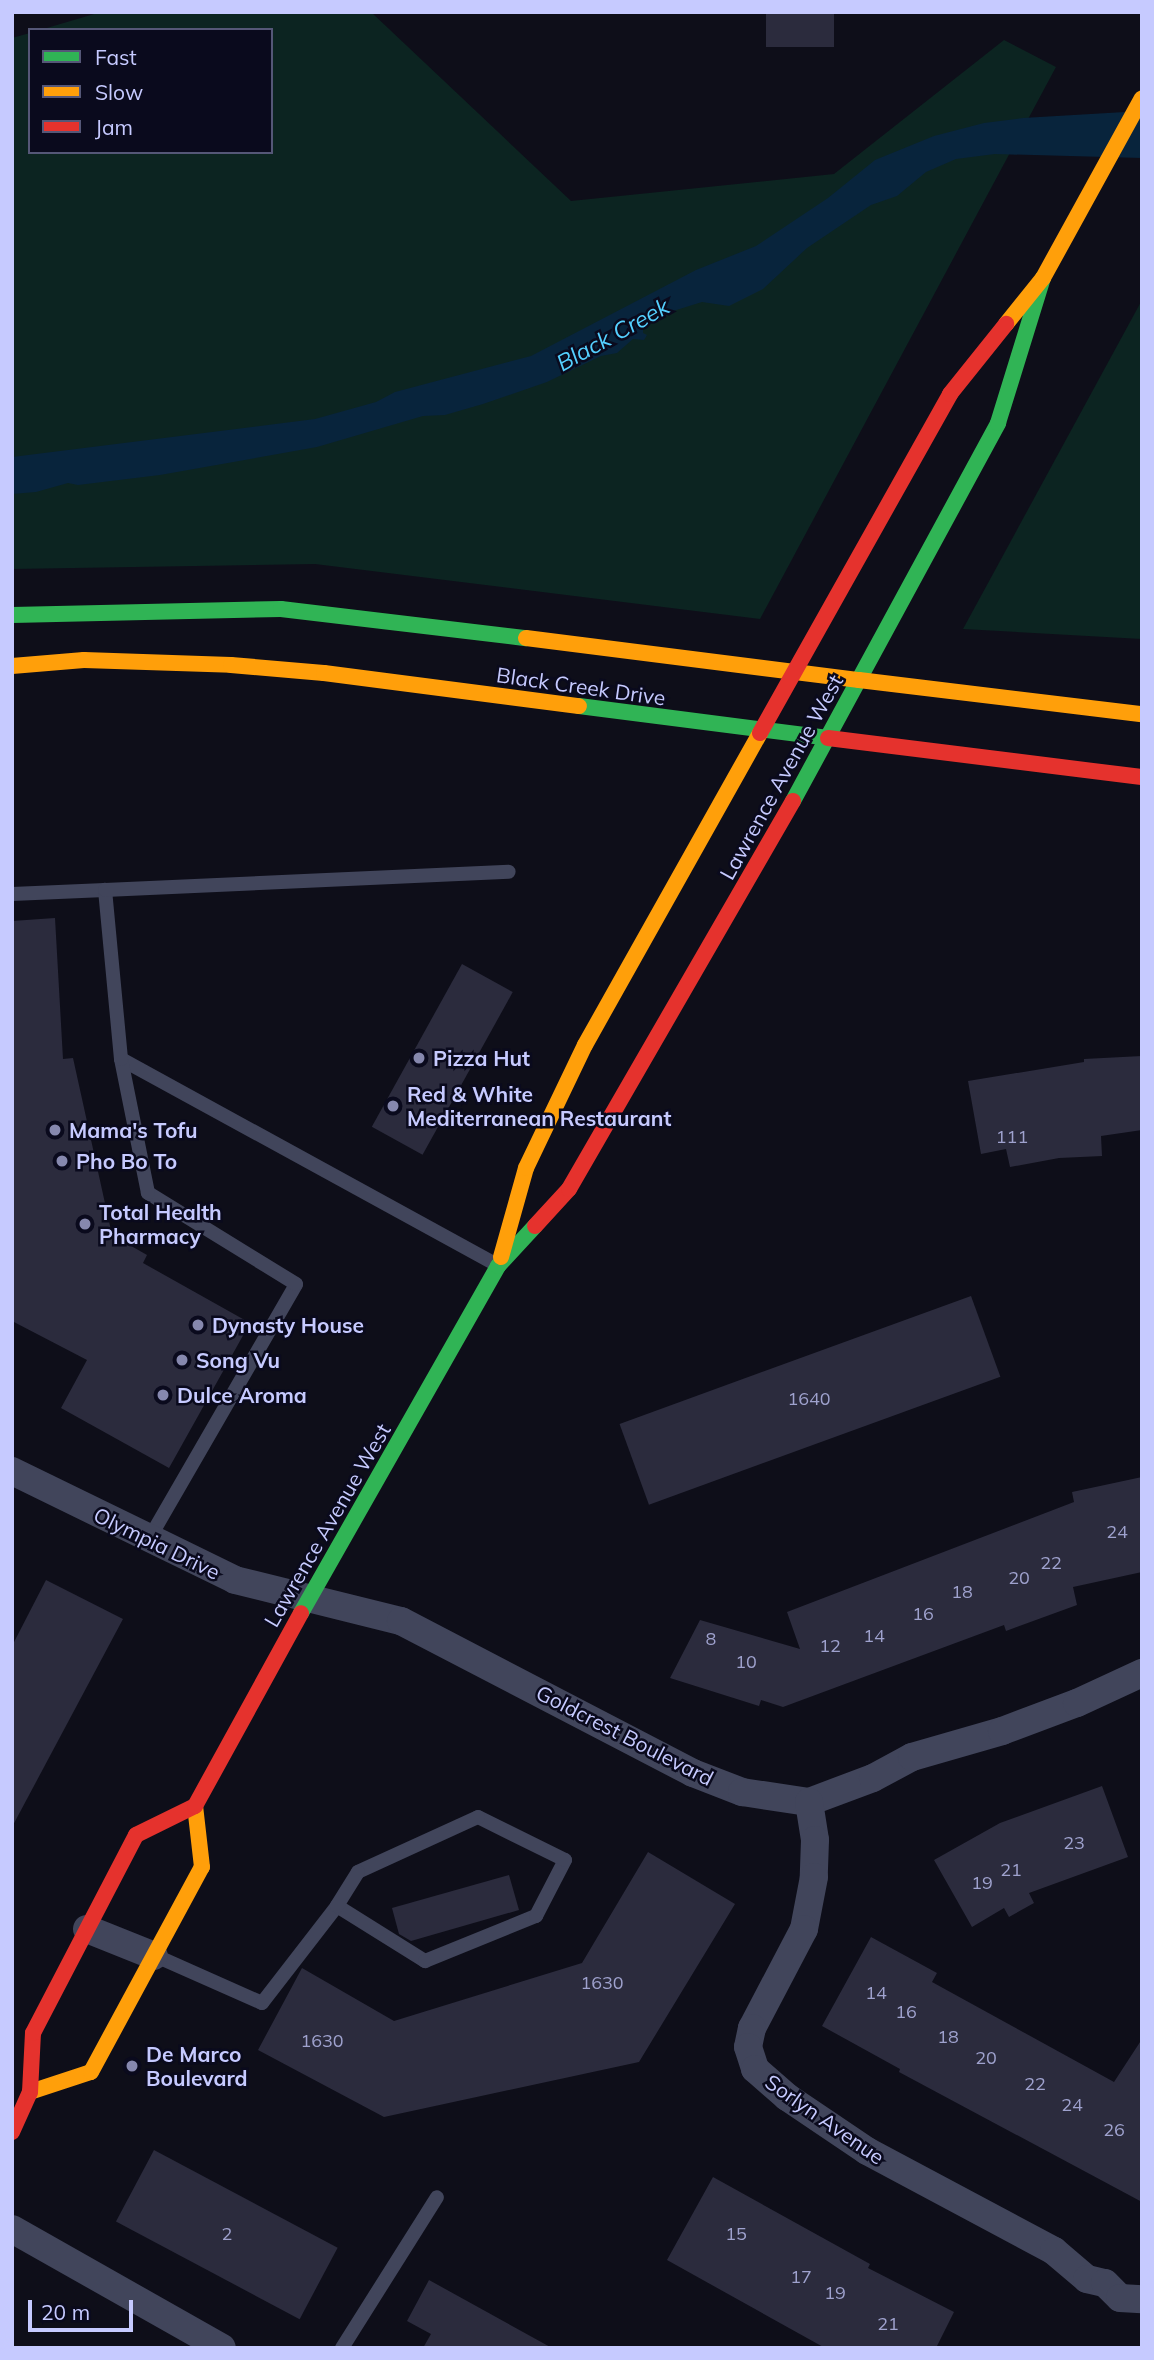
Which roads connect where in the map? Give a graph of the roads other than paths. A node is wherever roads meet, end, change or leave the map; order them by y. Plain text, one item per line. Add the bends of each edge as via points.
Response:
1 (1142, 98) edge
2 (1043, 278) junction
3 (12, 615) edge
4 (12, 666) edge
5 (794, 672) junction
6 (859, 680) junction
7 (1142, 714) edge
8 (761, 731) junction
9 (828, 738) junction
10 (1142, 777) edge
11 (509, 872) dead end
12 (105, 890) junction
13 (12, 894) edge
14 (121, 1059) junction
15 (498, 1266) junction
16 (12, 1471) edge
17 (149, 1539) junction
18 (309, 1598) junction
19 (1142, 1672) edge
20 (809, 1802) junction
21 (195, 1806) junction
22 (337, 1906) junction
23 (87, 1929) junction
24 (155, 1956) junction
25 (30, 2092) junction
26 (12, 2132) edge
27 (437, 2197) dead end
28 (12, 2229) edge
29 (1142, 2299) edge
30 (222, 2348) edge
31 (342, 2348) edge

1 - 2 main road, Lawrence Avenue West
2 - 5 main road, Lawrence Avenue West via 950,394
2 - 6 main road, Lawrence Avenue West via 998,423
3 - 5 main road, Black Creek Drive via 281,609
4 - 8 main road, Black Creek Drive via 84,660 324,673
5 - 6 main road, Black Creek Drive
5 - 8 main road, Lawrence Avenue West
6 - 7 main road, Black Creek Drive
6 - 9 main road, Lawrence Avenue West
8 - 9 main road, Black Creek Drive
8 - 15 main road, Lawrence Avenue West via 585,1045 526,1168
9 - 10 main road, Black Creek Drive
9 - 15 main road, Lawrence Avenue West via 569,1188
11 - 12 lane
12 - 13 lane
12 - 14 lane
14 - 15 lane
14 - 17 lane via 148,1193 296,1284
15 - 18 main road, Lawrence Avenue West
16 - 17 street, Olympia Drive
17 - 18 street, Olympia Drive via 235,1580
18 - 20 street, Goldcrest Boulevard via 401,1621 693,1773 742,1792
18 - 21 main road, Lawrence Avenue West
19 - 20 street, Goldcrest Boulevard via 1077,1703 912,1757 873,1778
20 - 29 street, Sorlyn Avenue via 814,1877 804,1929 752,2028 748,2047 755,2069 867,2151 1054,2251 1087,2279 1105,2283 1120,2298
21 - 23 main road via 136,1835
21 - 24 main road via 202,1867
22 - 22 lane via 425,1961 536,1916 565,1860 478,1817 358,1872
22 - 24 lane via 262,2003
23 - 24 street
23 - 25 main road via 33,2033
24 - 25 main road via 91,2072
25 - 26 main road
27 - 31 lane
28 - 30 street

